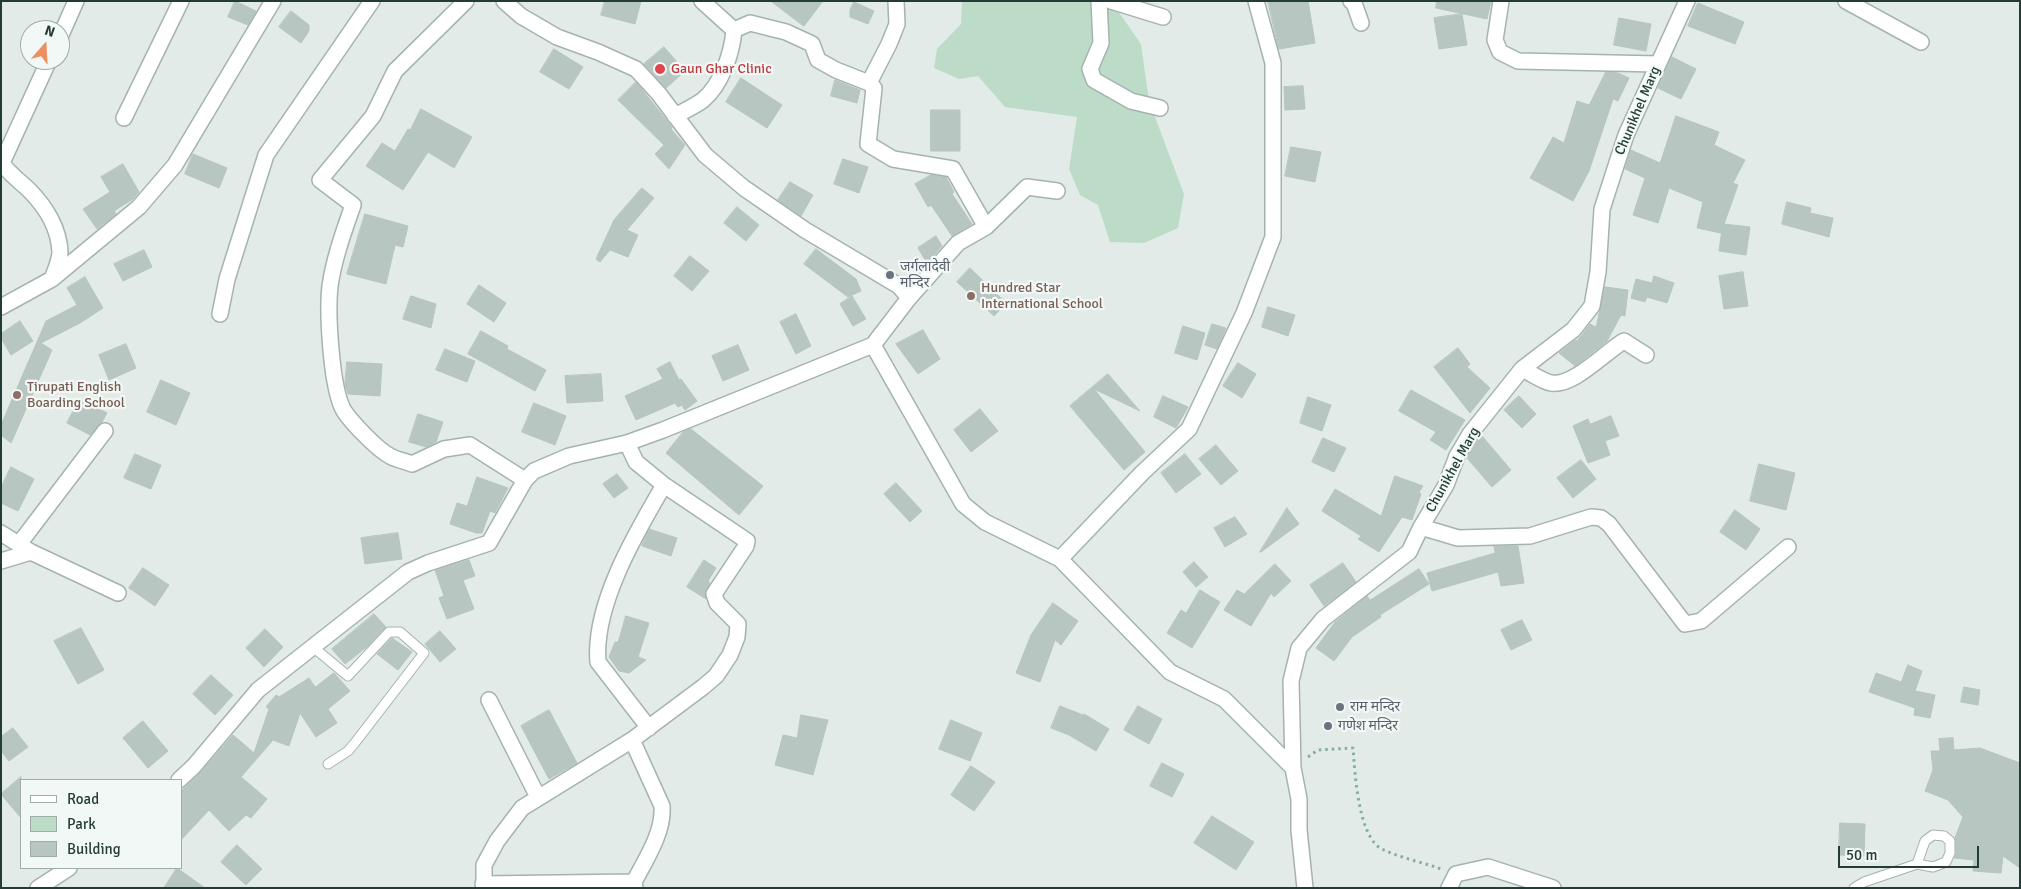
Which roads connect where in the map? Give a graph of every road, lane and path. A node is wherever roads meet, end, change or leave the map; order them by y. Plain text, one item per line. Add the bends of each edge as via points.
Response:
1 (76, 1) edge
2 (181, 1) edge
3 (273, 1) edge
4 (372, 1) edge
5 (466, 1) edge
6 (504, 1) edge
7 (702, 1) edge
8 (896, 1) edge
9 (1099, 1) edge
10 (1111, 1) edge
11 (1256, 1) edge
12 (1351, 1) edge
13 (1501, 1) edge
14 (1687, 1) edge
15 (1846, 1) edge
16 (1163, 16) dead end
17 (67, 20) edge
18 (1361, 23) dead end
19 (734, 30) junction
20 (1921, 42) dead end
21 (1658, 64) junction
22 (44, 70) edge
23 (869, 83) junction
24 (1160, 108) dead end
25 (675, 116) junction
26 (124, 118) dead end
27 (1057, 191) dead end
28 (986, 228) junction
29 (52, 279) junction
30 (909, 298) junction
31 (1, 307) edge
32 (220, 314) dead end
33 (873, 345) junction
34 (1646, 355) dead end
35 (1522, 369) junction
36 (105, 430) dead end
37 (628, 443) junction
38 (525, 480) junction
39 (664, 485) junction
40 (1421, 527) junction
41 (1, 533) edge
42 (1788, 547) dead end
43 (25, 548) junction
44 (1060, 559) junction
45 (1, 561) edge
46 (118, 593) dead end
47 (313, 646) junction
48 (489, 700) dead end
49 (649, 728) junction
50 (632, 740) junction
51 (328, 764) dead end
52 (1293, 768) junction
53 (180, 779) edge
54 (538, 797) junction
55 (1917, 864) dead end
56 (67, 869) edge
57 (1456, 874) junction
58 (634, 885) edge
59 (483, 886) edge
60 (38, 888) edge
61 (1304, 888) edge
62 (1449, 888) edge
63 (1553, 888) edge
64 (1854, 888) edge

1 - 17 street
2 - 26 street
3 - 29 street via 175,166 140,207
4 - 32 street via 266,155 226,279
5 - 38 street via 395,70 373,116 320,180 353,205 330,287 329,330 337,393 344,410 364,434 390,456 412,464 444,449 470,445
6 - 25 street via 521,16 557,37 636,69
7 - 19 street
8 - 23 street via 897,24
9 - 24 street via 1101,43 1090,69 1094,80 1130,101
10 - 16 street
11 - 44 street via 1273,63 1273,237 1244,313 1188,430
12 - 18 street
13 - 21 street via 1495,40 1500,52 1518,61
14 - 21 street, Chunikhel Marg
15 - 20 street
19 - 23 street via 750,23 786,32 812,44 818,60
19 - 25 street via 733,46 721,76 703,100
21 - 35 street, Chunikhel Marg via 1626,135 1602,209 1592,306 1573,330
22 - 29 street via 2,162 6,170 44,206 53,222 60,254
23 - 28 street via 874,88 868,144 893,159 952,169
25 - 30 street via 706,155 744,188 805,230 899,286
27 - 28 street via 1027,186
28 - 30 street via 958,243
29 - 31 street
30 - 33 street
33 - 37 street
33 - 44 street via 963,504 985,522
34 - 35 street via 1624,340 1576,378 1552,383
35 - 40 street, Chunikhel Marg via 1470,434 1446,485
36 - 43 street
37 - 38 street via 569,456 534,471
37 - 39 street via 636,462
38 - 47 street via 490,543 408,572
39 - 49 street via 638,528 607,597 597,648 598,662
39 - 49 street via 747,541 714,594 717,603 738,624 730,655 710,682
40 - 42 street via 1458,538 1530,536 1591,517 1601,518 1609,524 1685,624 1701,620
40 - 52 street, Chunikhel Marg via 1409,552 1323,618 1299,648 1291,681
41 - 43 street
43 - 45 street
43 - 46 street
44 - 52 street via 1170,672 1224,699
47 - 51 lane via 348,676 389,632 400,632 424,653 348,751
47 - 53 street via 258,690
48 - 54 street
49 - 50 street
50 - 54 street
50 - 58 street via 662,806 663,817
52 - 57 path via 1318,750 1353,748 1366,831 1380,848
52 - 61 street, Chunikhel Marg via 1299,799
54 - 59 street via 522,808 497,841 484,865
55 - 64 lane
56 - 60 street
57 - 62 street
57 - 63 street via 1488,867
58 - 59 street

